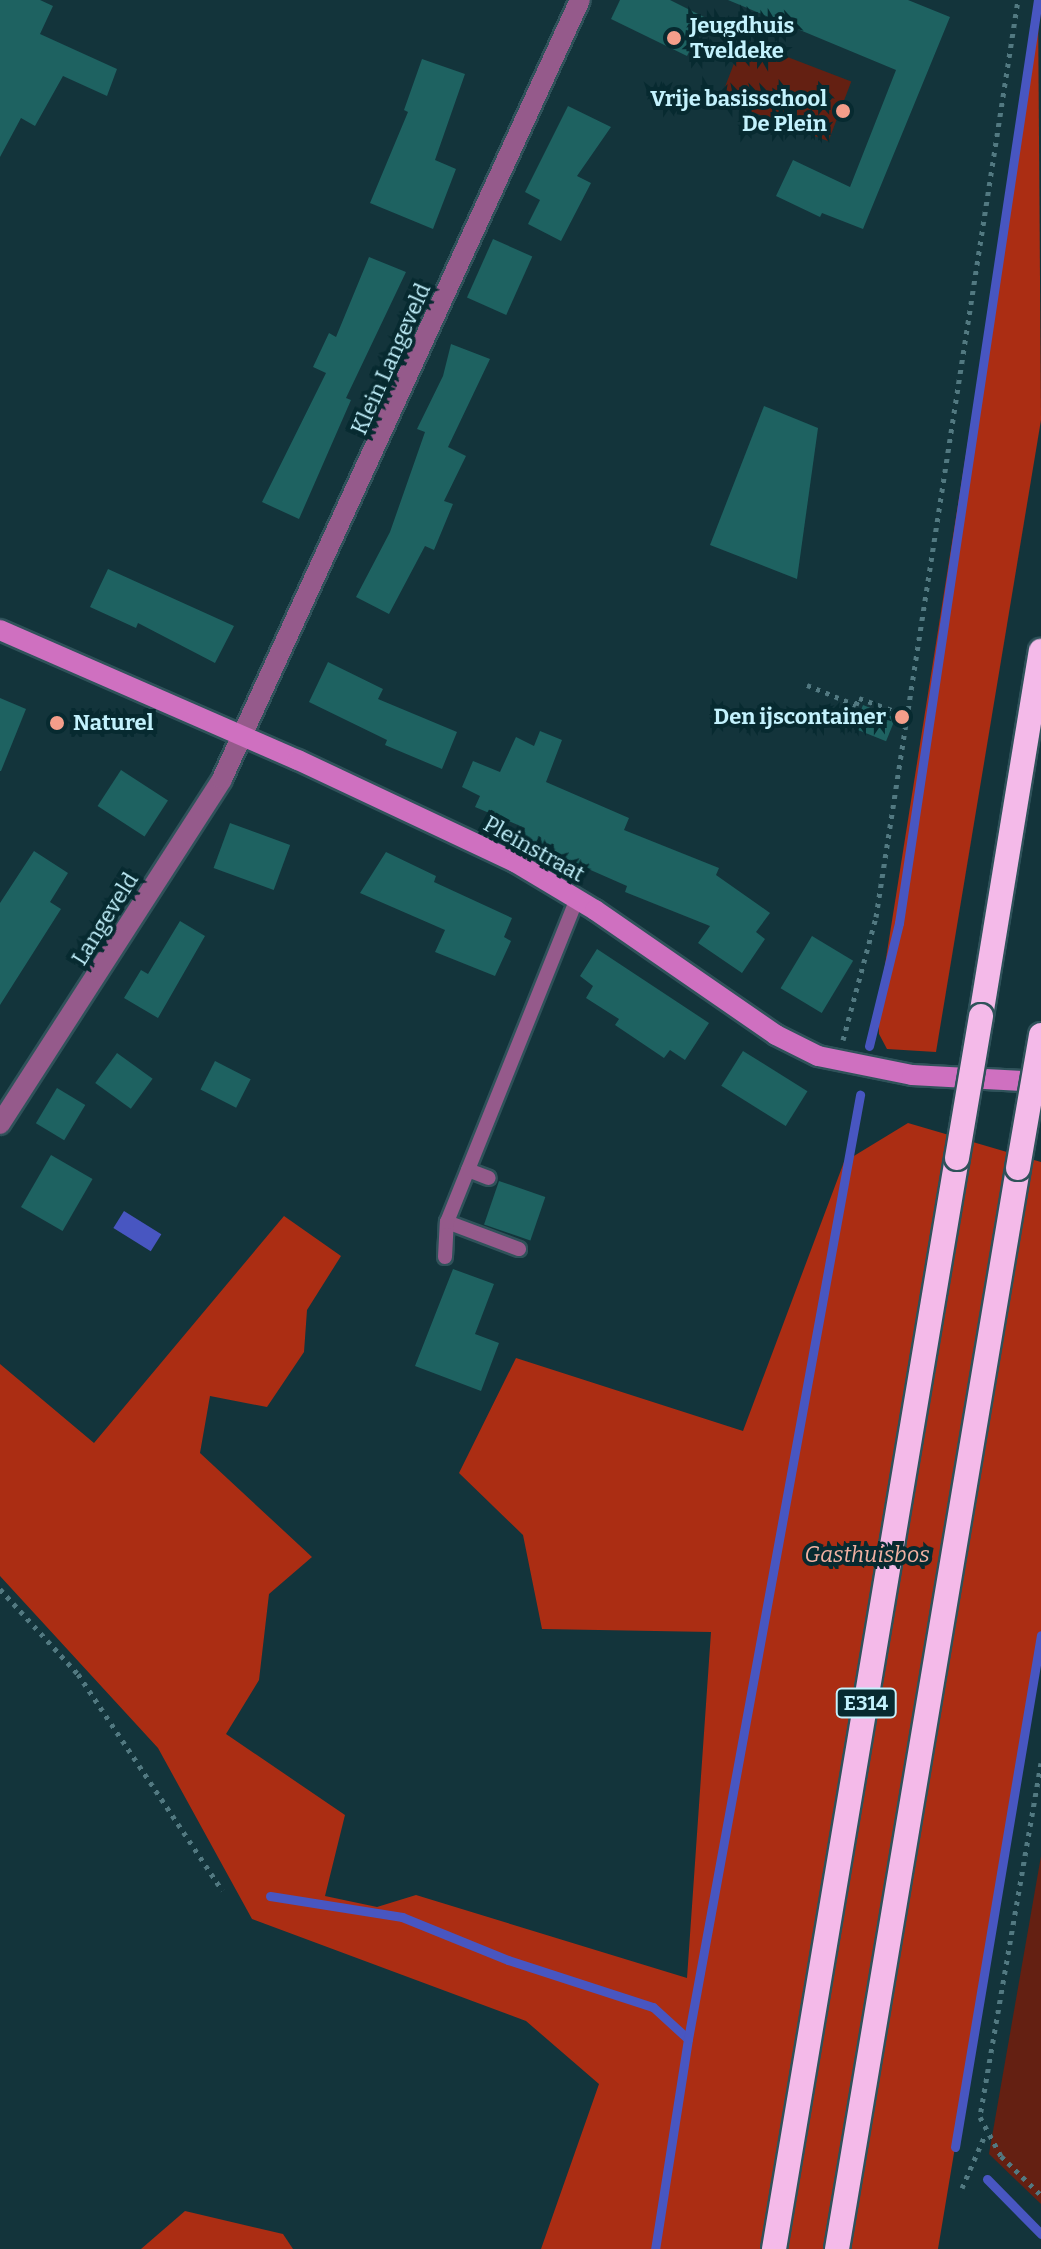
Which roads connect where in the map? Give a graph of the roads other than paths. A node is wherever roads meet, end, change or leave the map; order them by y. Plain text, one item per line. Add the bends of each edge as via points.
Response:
1 (580, 0) edge
2 (0, 630) edge
3 (1041, 651) edge
4 (244, 737) junction
5 (577, 899) junction
6 (1041, 1035) edge
7 (1041, 1082) edge
8 (0, 1124) edge
9 (468, 1170) junction
10 (489, 1178) dead end
11 (447, 1222) junction
12 (519, 1249) dead end
13 (445, 1257) dead end
14 (774, 2249) edge
15 (837, 2249) edge

1 - 4 street, Klein Langeveld
2 - 4 street, Pleinstraat
3 - 14 highway, E314, bridge
4 - 5 street, Pleinstraat via 515,862
4 - 8 street, Langeveld
5 - 7 street, Pleinstraat via 764,1028 818,1056 899,1073
5 - 9 lane
6 - 15 highway, E314, bridge
9 - 10 lane
9 - 11 lane
11 - 12 lane
11 - 13 lane

